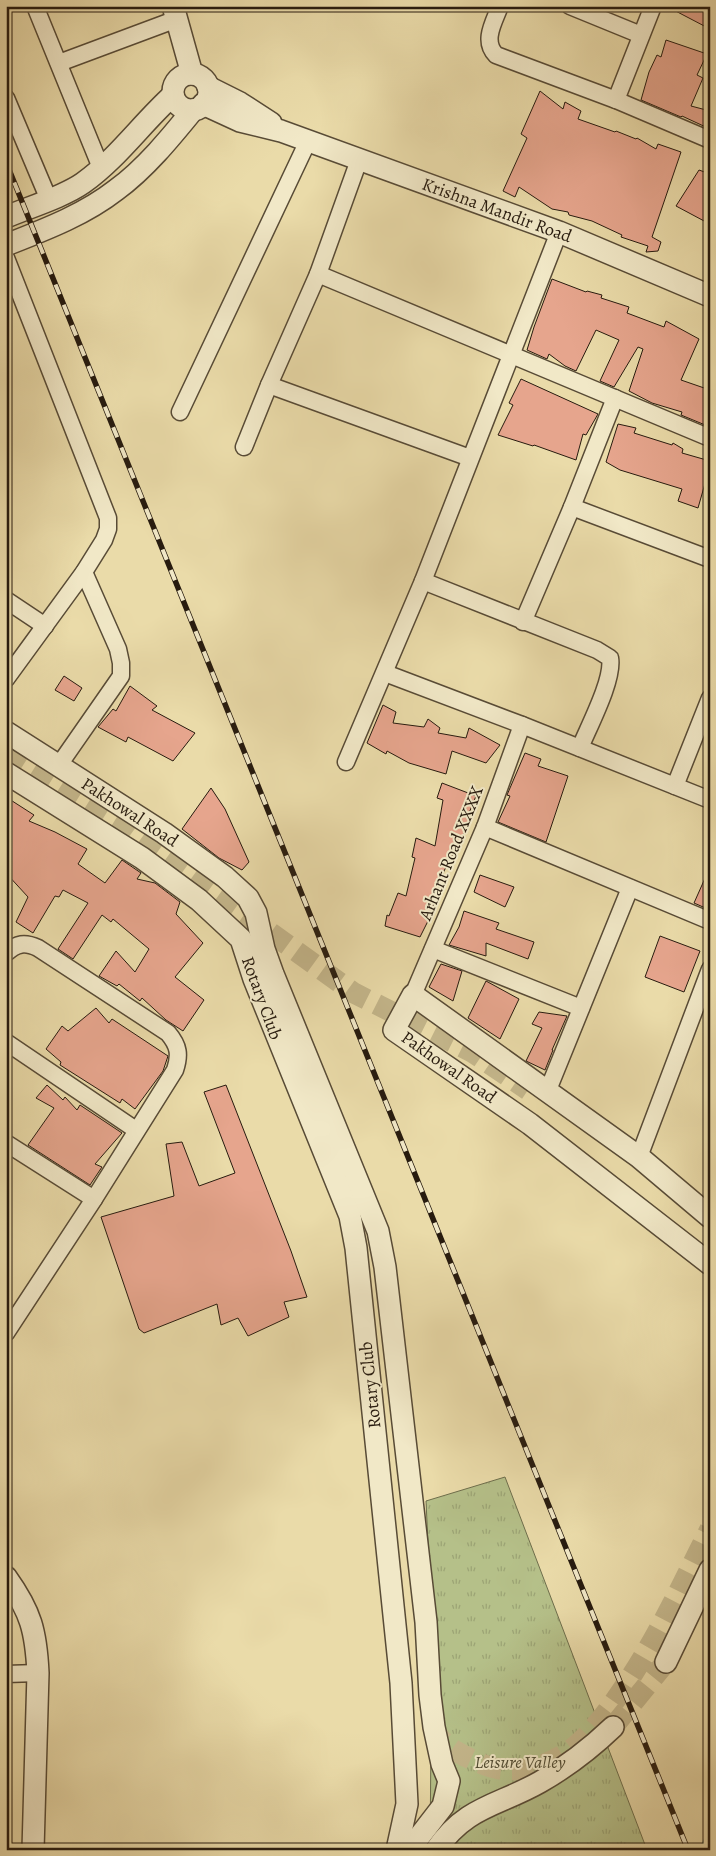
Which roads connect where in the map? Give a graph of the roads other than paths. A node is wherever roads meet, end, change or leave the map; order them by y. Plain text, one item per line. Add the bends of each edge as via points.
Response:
1 (500, 6) edge
2 (653, 6) edge
3 (38, 7) edge
4 (574, 7) edge
5 (175, 12) edge
6 (641, 35) junction
7 (59, 63) junction
8 (199, 94) junction
9 (6, 98) edge
10 (616, 100) junction
11 (308, 140) junction
12 (710, 140) edge
13 (359, 160) junction
14 (102, 168) junction
15 (49, 200) junction
16 (6, 217) edge
17 (559, 232) junction
18 (6, 245) edge
19 (6, 258) edge
20 (318, 274) junction
21 (708, 290) edge
22 (510, 355) junction
23 (269, 385) junction
24 (615, 398) junction
25 (180, 412) dead end
26 (710, 438) edge
27 (244, 447) dead end
28 (470, 458) junction
29 (572, 506) junction
30 (710, 559) edge
31 (84, 572) junction
32 (423, 581) junction
33 (6, 600) edge
34 (523, 622) junction
35 (45, 626) junction
36 (385, 673) junction
37 (6, 679) edge
38 (710, 698) edge
39 (522, 724) junction
40 (6, 732) edge
41 (580, 748) junction
42 (346, 762) dead end
43 (59, 765) junction
44 (6, 773) edge
45 (675, 786) junction
46 (710, 800) edge
47 (485, 827) junction
48 (630, 888) junction
49 (710, 921) edge
50 (241, 939) joint
51 (432, 949) junction
52 (6, 953) edge
53 (710, 969) edge
54 (263, 977) junction
55 (413, 995) junction
56 (581, 1008) junction
57 (6, 1042) edge
58 (548, 1090) junction
59 (136, 1130) junction
60 (6, 1143) edge
61 (639, 1157) junction
62 (94, 1199) junction
63 (350, 1216) junction
64 (710, 1217) edge
65 (710, 1264) edge
66 (6, 1333) edge
67 (710, 1570) edge
68 (6, 1577) edge
69 (666, 1662) tunnel mouth
70 (38, 1673) junction
71 (6, 1674) edge
72 (421, 1692) dead end
73 (613, 1727) tunnel mouth
74 (33, 1850) edge
75 (397, 1850) edge
76 (409, 1850) edge
77 (436, 1850) edge

1 - 10 street via 488,41 496,55
2 - 6 street
3 - 7 street
4 - 6 street
5 - 7 street
5 - 8 street
6 - 10 street
7 - 14 street
8 - 11 street, Krishna Mandir Road via 240,121
8 - 14 street via 183,76 178,79 173,95
8 - 18 street via 163,146 118,190 93,206
9 - 15 street
10 - 12 street
11 - 13 street, Krishna Mandir Road
11 - 25 street
13 - 17 street, Krishna Mandir Road
13 - 20 street
14 - 15 street via 82,184
15 - 16 street
17 - 21 street, Krishna Mandir Road
17 - 22 street
19 - 31 street via 108,518 104,540
20 - 22 street
20 - 23 street
22 - 24 street
22 - 28 street
23 - 27 street
23 - 28 street
24 - 26 street
24 - 29 street
28 - 32 street
29 - 30 street
29 - 34 street
31 - 35 street
31 - 43 street via 118,650 121,676
32 - 34 street
32 - 36 street
33 - 35 street
34 - 41 street via 598,650 610,658 608,678
35 - 37 street
36 - 39 street
36 - 42 street
38 - 45 street
39 - 41 street
39 - 47 street, Arhant Road XXXX
40 - 43 street, Pakhowal Road
41 - 45 street
43 - 54 street, Pakhowal Road via 201,859 248,898 256,913 264,949
44 - 50 street, Pakhowal Road via 142,858 198,900
45 - 46 street
47 - 48 street
47 - 51 street, Arhant Road XXXX
48 - 49 street
48 - 56 street
50 - 54 street, Rotary Club
51 - 55 street, Arhant Road XXXX
51 - 56 street
52 - 59 street via 22,944 38,948 174,1041 179,1050 176,1070
53 - 61 street
54 - 63 street, Rotary Club
54 - 76 street via 378,1231 385,1267 426,1622 434,1728 449,1781 443,1806
55 - 58 street
55 - 65 street, Pakhowal Road via 394,1030 530,1124
56 - 58 street
57 - 59 street
58 - 61 street
59 - 62 street
60 - 62 street
61 - 64 street
62 - 66 street
63 - 72 street via 367,1228 372,1244 403,1504
63 - 75 street, Rotary Club via 401,1683 407,1804
67 - 69 street
68 - 70 street via 31,1619
70 - 71 street
70 - 74 street
73 - 77 street via 576,1760 538,1783 475,1812 459,1824

